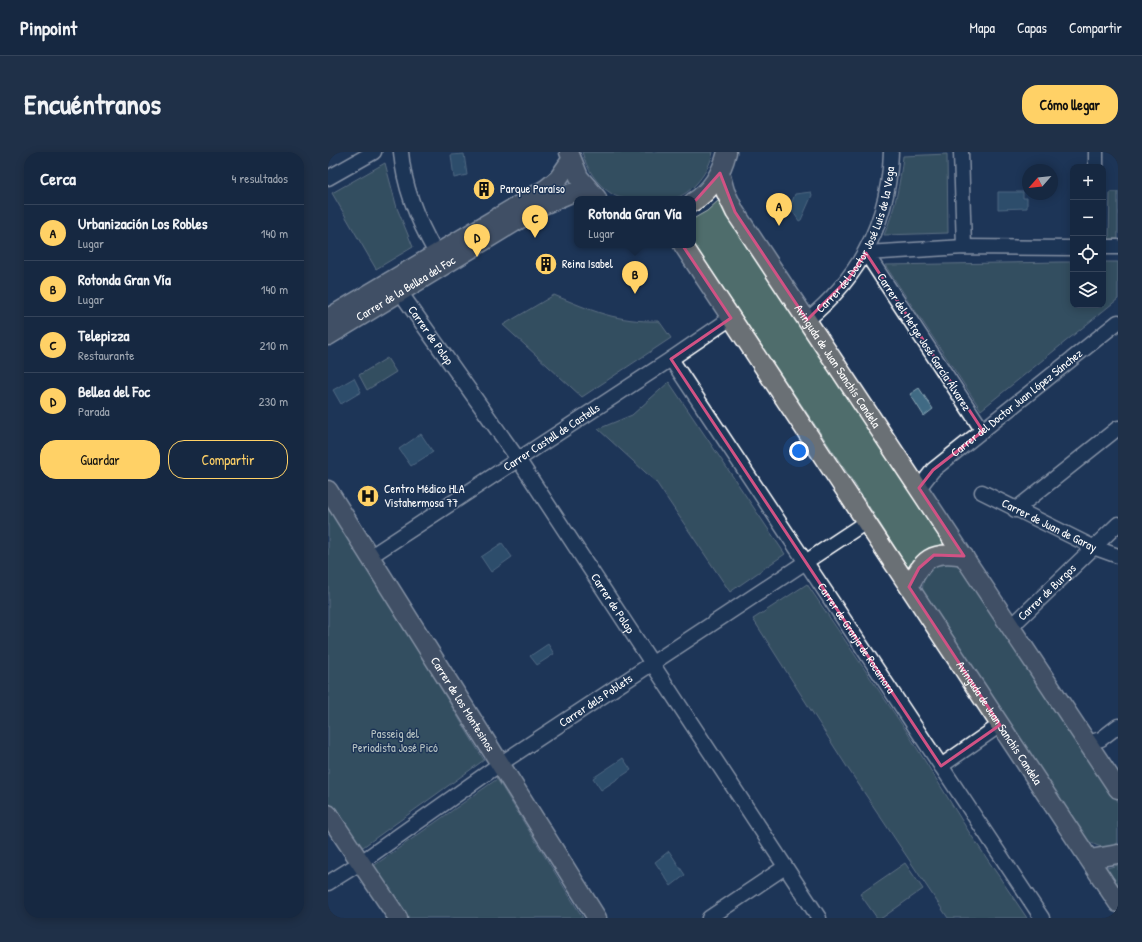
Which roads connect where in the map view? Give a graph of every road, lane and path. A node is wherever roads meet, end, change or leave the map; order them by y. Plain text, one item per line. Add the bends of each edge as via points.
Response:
1 (374, 152) edge
2 (401, 152) edge
3 (727, 152) edge
4 (891, 152) edge
5 (961, 152) edge
6 (1096, 152) edge
7 (570, 156) edge
8 (1096, 164) edge
9 (720, 173) junction
10 (328, 178) edge
11 (594, 195) edge
12 (696, 200) edge
13 (964, 247) junction
14 (1106, 247) edge
15 (1118, 247) edge
16 (685, 248) edge
17 (1070, 248) edge
18 (436, 253) junction
19 (866, 253) junction
20 (400, 292) junction
21 (328, 318) edge
22 (731, 318) junction
23 (808, 320) junction
24 (1118, 322) edge
25 (328, 336) edge
26 (671, 359) junction
27 (1118, 428) edge
28 (982, 431) junction
29 (518, 460) junction
30 (918, 488) junction
31 (328, 490) edge
32 (982, 492) dead end
33 (1016, 510) junction
34 (866, 522) junction
35 (1118, 524) edge
36 (1093, 547) junction
37 (371, 556) junction
38 (964, 556) junction
39 (1118, 556) edge
40 (805, 562) junction
41 (909, 587) junction
42 (1011, 627) junction
43 (652, 664) junction
44 (1000, 725) junction
45 (1118, 726) edge
46 (1088, 742) junction
47 (500, 764) junction
48 (941, 766) junction
49 (1118, 789) edge
50 (328, 814) edge
51 (1118, 854) edge
52 (1090, 859) junction
53 (360, 863) junction
54 (785, 867) junction
55 (328, 882) edge
56 (1118, 903) edge
57 (398, 918) edge
58 (597, 918) edge
59 (709, 918) edge
60 (819, 918) edge
61 (1042, 918) edge

1 - 10 street
2 - 18 street via 411,200 418,220
3 - 9 main road
4 - 19 street, Carrer del Doctor José Luis de la Vega via 886,198
5 - 13 street
6 - 8 street
7 - 11 main road via 579,177
7 - 18 main road, Carrer de la Bellea del Foc via 558,179 547,188
9 - 12 main road
9 - 23 main road, Avinguda de Juan Sanchís Candela via 735,212
11 - 20 main road, Carrer de la Bellea del Foc via 571,193 548,203
13 - 17 street
13 - 19 street
14 - 15 street
16 - 22 main road, Avinguda de Juan Sanchís Candela
18 - 21 main road, Carrer de la Bellea del Foc
19 - 23 street, Carrer del Doctor José Luis de la Vega via 849,278
19 - 28 street, Carrer del Metge José García Álvarez
20 - 25 main road, Carrer de la Bellea del Foc
20 - 29 street, Carrer de Polop
22 - 26 street, Carrer Castell de Castells
22 - 34 main road, Avinguda de Juan Sanchís Candela
23 - 30 main road, Avinguda de Juan Sanchís Candela
24 - 28 street, Carrer del Doctor Juan López Sánchez
26 - 29 street, Carrer Castell de Castells
26 - 40 street, Carrer de Granja de Rocamora
27 - 33 street
28 - 30 street, Carrer del Doctor Juan López Sánchez via 933,470
29 - 37 street, Carrer Castell de Castells
29 - 43 street, Carrer de Polop
30 - 38 main road, Avinguda de Juan Sanchís Candela
31 - 37 main road, Carrer de los Montesinos
32 - 33 street, Carrer de Juan de Garay
33 - 36 street, Carrer de Juan de Garay
34 - 40 street, Carrer dels Poblets
34 - 41 main road, Avinguda de Juan Sanchís Candela
35 - 36 street, Carrer de Burgos
36 - 39 street, Carrer de Juan de Garay
36 - 42 street, Carrer de Burgos
37 - 47 main road, Carrer de los Montesinos
38 - 41 main road via 948,553 934,555 919,568
38 - 42 main road, Avinguda de Juan Sanchís Candela
40 - 43 street, Carrer dels Poblets
40 - 48 street, Carrer de Granja de Rocamora
41 - 44 main road, Avinguda de Juan Sanchís Candela
42 - 46 main road, Avinguda de Juan Sanchís Candela
43 - 47 street, Carrer dels Poblets
43 - 54 street, Carrer de Polop
44 - 48 street
44 - 52 main road, Avinguda de Juan Sanchís Candela
45 - 46 street via 1101,739
46 - 49 main road, Avinguda de Juan Sanchís Candela
47 - 53 street, Carrer dels Poblets
47 - 58 main road, Carrer de los Montesinos
48 - 61 street, Carrer de Granja de Rocamora
50 - 53 main road
51 - 52 main road
52 - 56 main road, Avinguda de Juan Sanchís Candela
53 - 55 street, Carrer dels Poblets
53 - 57 main road
54 - 59 street
54 - 60 street, Carrer de Polop

